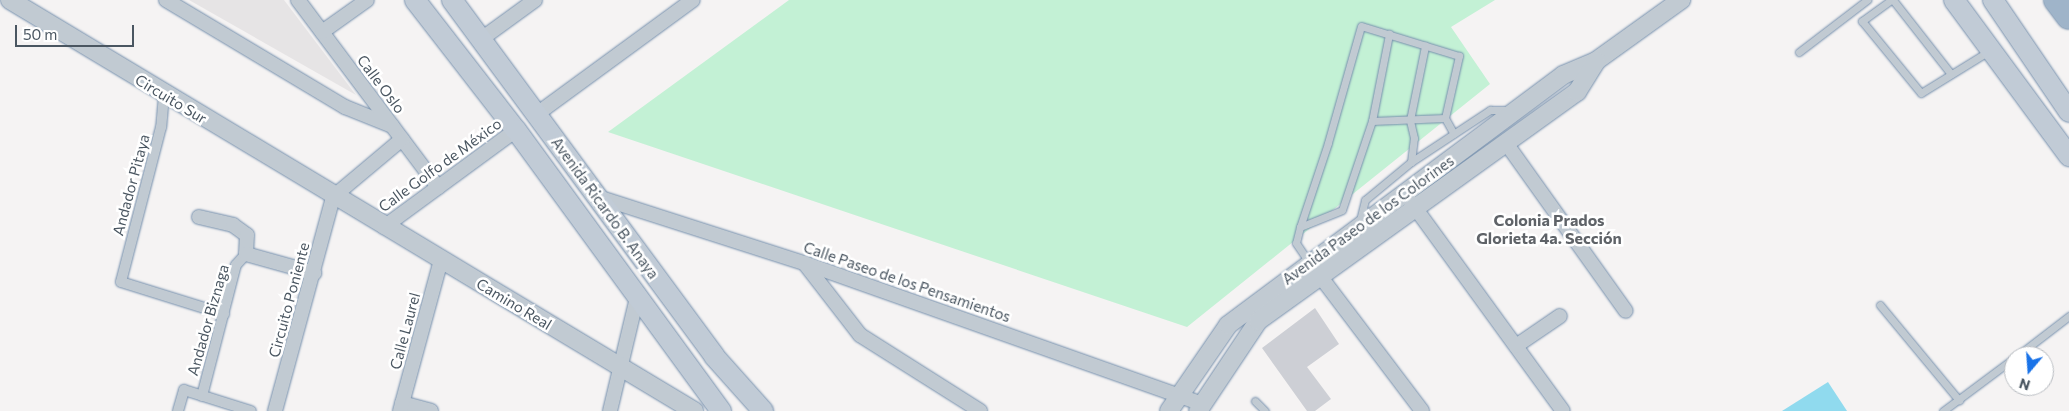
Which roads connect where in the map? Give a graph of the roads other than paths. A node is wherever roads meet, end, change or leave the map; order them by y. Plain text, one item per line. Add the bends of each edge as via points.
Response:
1 (10, 0) edge
2 (166, 0) edge
3 (298, 0) edge
4 (367, 0) edge
5 (415, 0) edge
6 (452, 0) edge
7 (535, 0) edge
8 (693, 0) edge
9 (1681, 0) edge
10 (1867, 0) edge
11 (1874, 0) edge
12 (1892, 0) edge
13 (1954, 0) edge
14 (1993, 0) edge
15 (2056, 0) edge
16 (1880, 8) junction
17 (2069, 17) edge
18 (322, 32) junction
19 (1389, 34) junction
20 (480, 40) junction
21 (1425, 46) junction
22 (1991, 50) junction
23 (1799, 52) dead end
24 (1596, 61) junction
25 (1951, 74) junction
26 (1564, 75) junction
27 (1576, 92) junction
28 (1541, 94) junction
29 (164, 95) junction
30 (1553, 109) junction
31 (1519, 110) junction
32 (2069, 112) edge
33 (537, 114) junction
34 (1445, 118) junction
35 (1410, 120) junction
36 (1372, 121) junction
37 (392, 126) junction
38 (516, 130) junction
39 (1454, 134) junction
40 (402, 140) junction
41 (1506, 143) junction
42 (2069, 156) edge
43 (1411, 162) junction
44 (438, 187) junction
45 (1405, 193) junction
46 (333, 197) junction
47 (598, 197) junction
48 (1416, 209) junction
49 (200, 217) dead end
50 (1358, 225) junction
51 (384, 227) junction
52 (1300, 227) junction
53 (246, 254) junction
54 (441, 260) junction
55 (1309, 262) junction
56 (804, 263) junction
57 (314, 273) junction
58 (1320, 277) junction
59 (637, 298) junction
60 (1880, 305) dead end
61 (1626, 311) dead end
62 (224, 314) junction
63 (1560, 316) dead end
64 (2069, 316) edge
65 (1516, 346) junction
66 (2029, 346) edge
67 (2004, 365) edge
68 (620, 367) junction
69 (1180, 395) junction
70 (202, 396) junction
71 (1959, 400) junction
72 (1255, 401) dead end
73 (401, 407) edge
74 (1200, 407) edge
75 (277, 410) edge
76 (178, 411) edge
77 (251, 411) edge
78 (431, 411) edge
79 (610, 411) edge
80 (694, 411) edge
81 (721, 411) edge
82 (764, 411) edge
83 (980, 411) edge
84 (1169, 411) edge
85 (1264, 411) edge
86 (1422, 411) edge
87 (1564, 411) edge
88 (1943, 411) edge

1 - 29 street, Circuito Sur
2 - 37 street via 345,107
3 - 18 street, Calle Oslo
4 - 18 street
5 - 38 main road, Avenida Ricardo B. Anaya
6 - 20 main road, Avenida Ricardo B. Anaya
7 - 20 street
8 - 33 street
9 - 24 street, Avenida Paseo de los Colorines
10 - 23 lane
11 - 16 lane
12 - 16 lane
12 - 25 lane
13 - 22 main road
14 - 32 main road
15 - 17 highway
16 - 25 lane via 1862,21 1921,93
18 - 37 street, Calle Oslo
19 - 21 lane
19 - 36 lane
19 - 52 lane via 1361,26
20 - 33 main road, Avenida Ricardo B. Anaya
21 - 34 lane via 1459,56
21 - 35 lane
22 - 25 lane
22 - 42 main road
24 - 26 street, Avenida Paseo de los Colorines
24 - 27 street, Avenida Paseo de los Colorines
26 - 27 street
26 - 28 street, Avenida Paseo de los Colorines
27 - 30 street, Avenida Paseo de los Colorines
28 - 30 street
28 - 31 street, Avenida Paseo de los Colorines
29 - 46 street, Circuito Sur
29 - 62 street, Andador Pitaya via 161,127 121,282
30 - 41 street, Avenida Paseo de los Colorines
31 - 39 lane via 1490,110
31 - 45 street, Avenida Paseo de los Colorines
33 - 47 main road, Avenida Ricardo B. Anaya
34 - 35 lane
34 - 39 lane
35 - 36 lane
35 - 43 lane via 1414,138
36 - 52 lane via 1342,210
37 - 40 street, Calle Oslo
38 - 44 street, Calle Golfo de México
38 - 59 main road, Avenida Ricardo B. Anaya
39 - 43 lane
40 - 44 street, Calle Oslo
40 - 46 street
41 - 48 street, Avenida Paseo de los Colorines
41 - 61 street
43 - 50 lane via 1365,200
44 - 51 street, Calle Golfo de México
45 - 48 street
45 - 50 street, Avenida Paseo de los Colorines
46 - 51 street, Camino Real
46 - 57 street, Circuito Poniente
47 - 56 street, Calle Paseo de los Pensamientos
47 - 82 main road, Avenida Ricardo B. Anaya via 714,356
48 - 58 street, Avenida Paseo de los Colorines
48 - 65 street
49 - 53 street via 233,225 247,235
50 - 55 street, Avenida Paseo de los Colorines
51 - 54 street, Camino Real
52 - 55 lane via 1296,243
53 - 57 street
53 - 62 street, Andador Biznaga via 236,265
54 - 68 street, Camino Real
54 - 73 street, Calle Laurel
55 - 58 street
55 - 69 street, Avenida Paseo de los Colorines via 1228,325
56 - 69 street, Calle Paseo de los Pensamientos
56 - 83 street via 860,335
57 - 75 street, Circuito Poniente
58 - 74 street, Avenida Paseo de los Colorines via 1258,321
58 - 86 street
59 - 68 street
59 - 81 main road, Avenida Ricardo B. Anaya
60 - 71 lane
62 - 70 street, Andador Biznaga
63 - 65 street
64 - 66 lane
65 - 87 street
67 - 71 lane
68 - 79 street
68 - 80 street, Camino Real
69 - 74 street, Calle Paseo de los Pensamientos
69 - 84 street, Avenida Paseo de los Colorines
70 - 76 street, Andador Biznaga via 184,390
70 - 77 street
71 - 88 lane
72 - 85 lane
73 - 78 street

